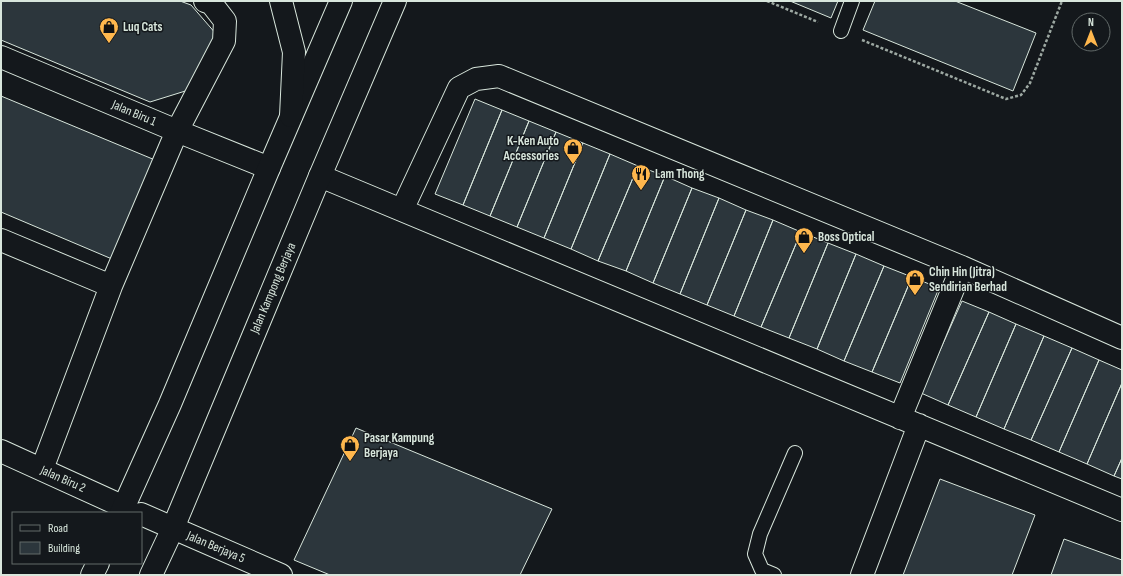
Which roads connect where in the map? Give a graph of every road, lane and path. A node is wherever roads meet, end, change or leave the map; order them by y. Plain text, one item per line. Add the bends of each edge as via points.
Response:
1 (205, 1) edge
2 (281, 1) edge
3 (341, 1) edge
4 (396, 1) edge
5 (767, 1) edge
6 (852, 1) edge
7 (1062, 1) edge
8 (841, 31) junction
9 (1, 57) edge
10 (291, 116) junction
11 (177, 131) junction
12 (268, 168) junction
13 (320, 176) junction
14 (402, 210) junction
15 (1, 240) edge
16 (962, 267) junction
17 (111, 286) junction
18 (1122, 338) edge
19 (910, 422) junction
20 (1, 452) edge
21 (796, 453) dead end
22 (42, 469) junction
23 (1122, 510) edge
24 (131, 512) edge
25 (142, 516) edge
26 (172, 528) junction
27 (98, 564) edge
28 (92, 575) edge
29 (151, 575) edge
30 (281, 575) edge
31 (774, 575) edge
32 (862, 575) edge

1 - 11 street via 211,3 225,21 224,41
2 - 10 street via 294,52
3 - 10 street
4 - 13 street, Jalan Kampong Berjaya
5 - 8 path
6 - 8 lane
7 - 8 path via 1030,83 1021,94 1006,99
9 - 11 street, Jalan Biru 1
10 - 12 street
11 - 12 street, Jalan Biru 1
11 - 17 street
12 - 24 street via 170,404
13 - 14 street
13 - 26 street, Jalan Kampong Berjaya
14 - 16 street via 459,88 476,79 499,76
14 - 19 street
15 - 17 street
16 - 18 street
16 - 19 street
17 - 22 street
19 - 23 street
19 - 32 street
20 - 22 street, Jalan Biru 2
21 - 31 lane via 760,534 755,554 762,570
22 - 24 street, Jalan Biru 2
25 - 26 street, Jalan Biru 2
26 - 29 street, Jalan Kampong Berjaya
26 - 30 street, Jalan Berjaya 5
27 - 28 street

